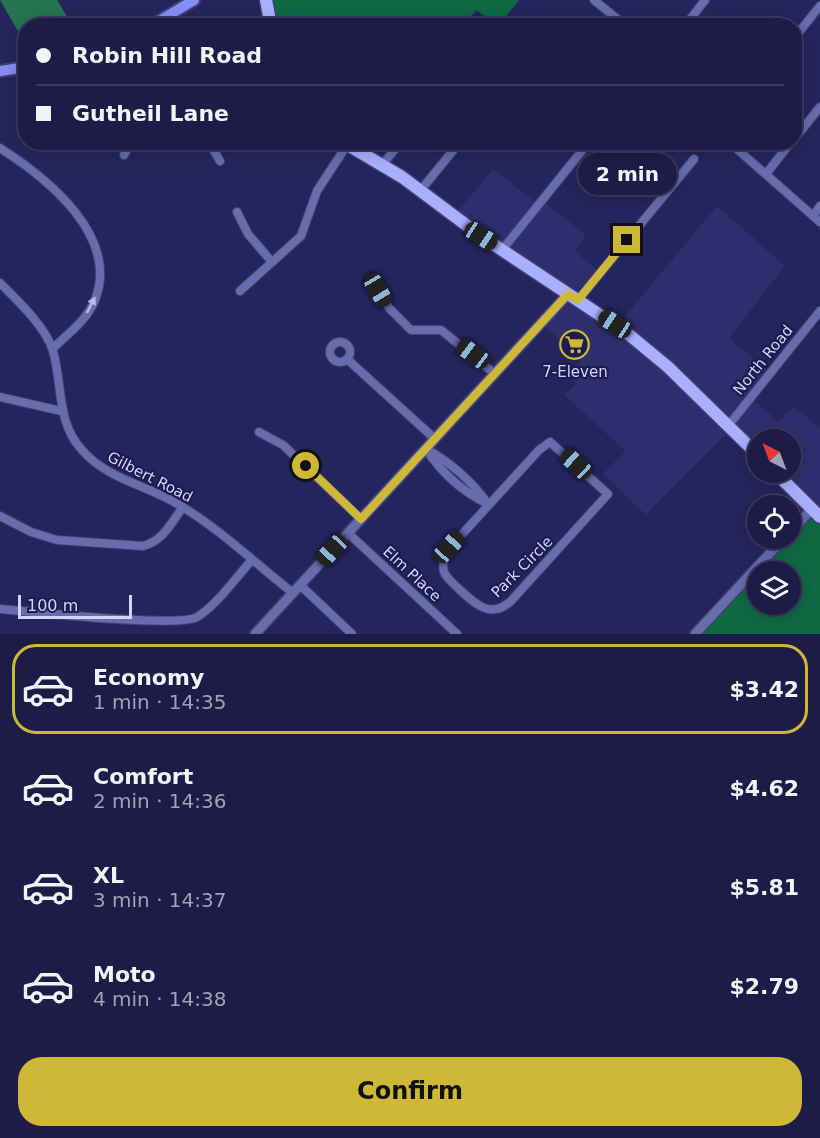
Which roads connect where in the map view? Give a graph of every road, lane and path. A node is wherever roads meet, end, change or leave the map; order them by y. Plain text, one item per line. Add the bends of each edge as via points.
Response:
1 (194, 0) edge
2 (266, 0) edge
3 (594, 0) edge
4 (705, 0) edge
5 (820, 6) edge
6 (164, 18) edge
7 (270, 18) edge
8 (616, 18) edge
9 (691, 18) edge
10 (802, 28) edge
11 (18, 68) edge
12 (0, 71) edge
13 (820, 107) edge
14 (802, 129) edge
15 (0, 148) edge
16 (127, 150) edge
17 (214, 150) edge
18 (341, 150) edge
19 (356, 150) edge
20 (394, 150) edge
21 (453, 150) edge
22 (583, 150) edge
23 (738, 150) edge
24 (785, 150) edge
25 (124, 155) dead end
26 (694, 159) dead end
27 (220, 160) dead end
28 (382, 165) junction
29 (766, 174) junction
30 (420, 190) junction
31 (820, 206) edge
32 (237, 212) dead end
33 (813, 216) junction
34 (820, 222) edge
35 (502, 250) junction
36 (272, 262) junction
37 (0, 283) edge
38 (378, 290) dead end
39 (240, 291) dead end
40 (573, 297) junction
41 (820, 311) edge
42 (53, 348) junction
43 (347, 359) dead end
44 (495, 374) junction
45 (0, 397) edge
46 (61, 411) junction
47 (728, 426) junction
48 (259, 432) dead end
49 (435, 439) junction
50 (747, 444) edge
51 (426, 449) junction
52 (786, 483) edge
53 (489, 504) junction
54 (183, 507) junction
55 (816, 513) edge
56 (0, 516) edge
57 (361, 519) junction
58 (801, 524) edge
59 (348, 533) junction
60 (774, 549) edge
61 (252, 560) junction
62 (300, 585) junction
63 (293, 593) junction
64 (0, 609) edge
65 (255, 634) edge
66 (352, 634) edge
67 (457, 634) edge
68 (695, 634) edge

1 - 6 main road
2 - 7 main road
3 - 8 street
4 - 9 street
5 - 10 street
11 - 12 main road
13 - 14 street
42 -> 15 street via 84,318 95,300 100,270 97,251 77,216 46,182
16 - 25 street
17 - 27 street
18 - 36 street via 317,191 301,236
19 - 28 main road
20 - 28 street
21 - 30 street
22 - 35 street
23 - 29 street
24 - 29 street
26 - 40 street
28 - 30 main road
29 - 33 street
30 - 35 main road
31 - 33 street
32 - 36 street via 248,234
33 - 34 street
35 - 40 main road
36 - 39 street
37 - 42 street via 31,315
38 - 44 street via 411,330 441,330
40 - 44 street
40 - 47 main road via 644,346
41 - 47 street, North Road
42 - 46 street, Gilbert Road
43 - 49 street
44 - 49 street
45 - 46 street
46 - 54 street, Gilbert Road via 75,441 97,465
47 - 50 main road
48 - 57 street via 283,445
49 - 51 street
51 - 53 street via 442,457
51 - 57 street
52 - 55 main road
53 - 53 street, Park Circle via 449,547 443,565 447,577 466,596 483,610 493,611 511,602 608,494 550,442
54 - 56 street via 163,536 143,546 57,540
54 - 61 street, Gilbert Road
55 - 58 street
57 - 59 street
59 - 62 street
59 - 67 street, Elm Place
60 - 68 street
61 - 63 street, Gilbert Road
61 - 64 street via 206,609 189,620
62 - 63 street
62 - 66 street
63 - 65 street

